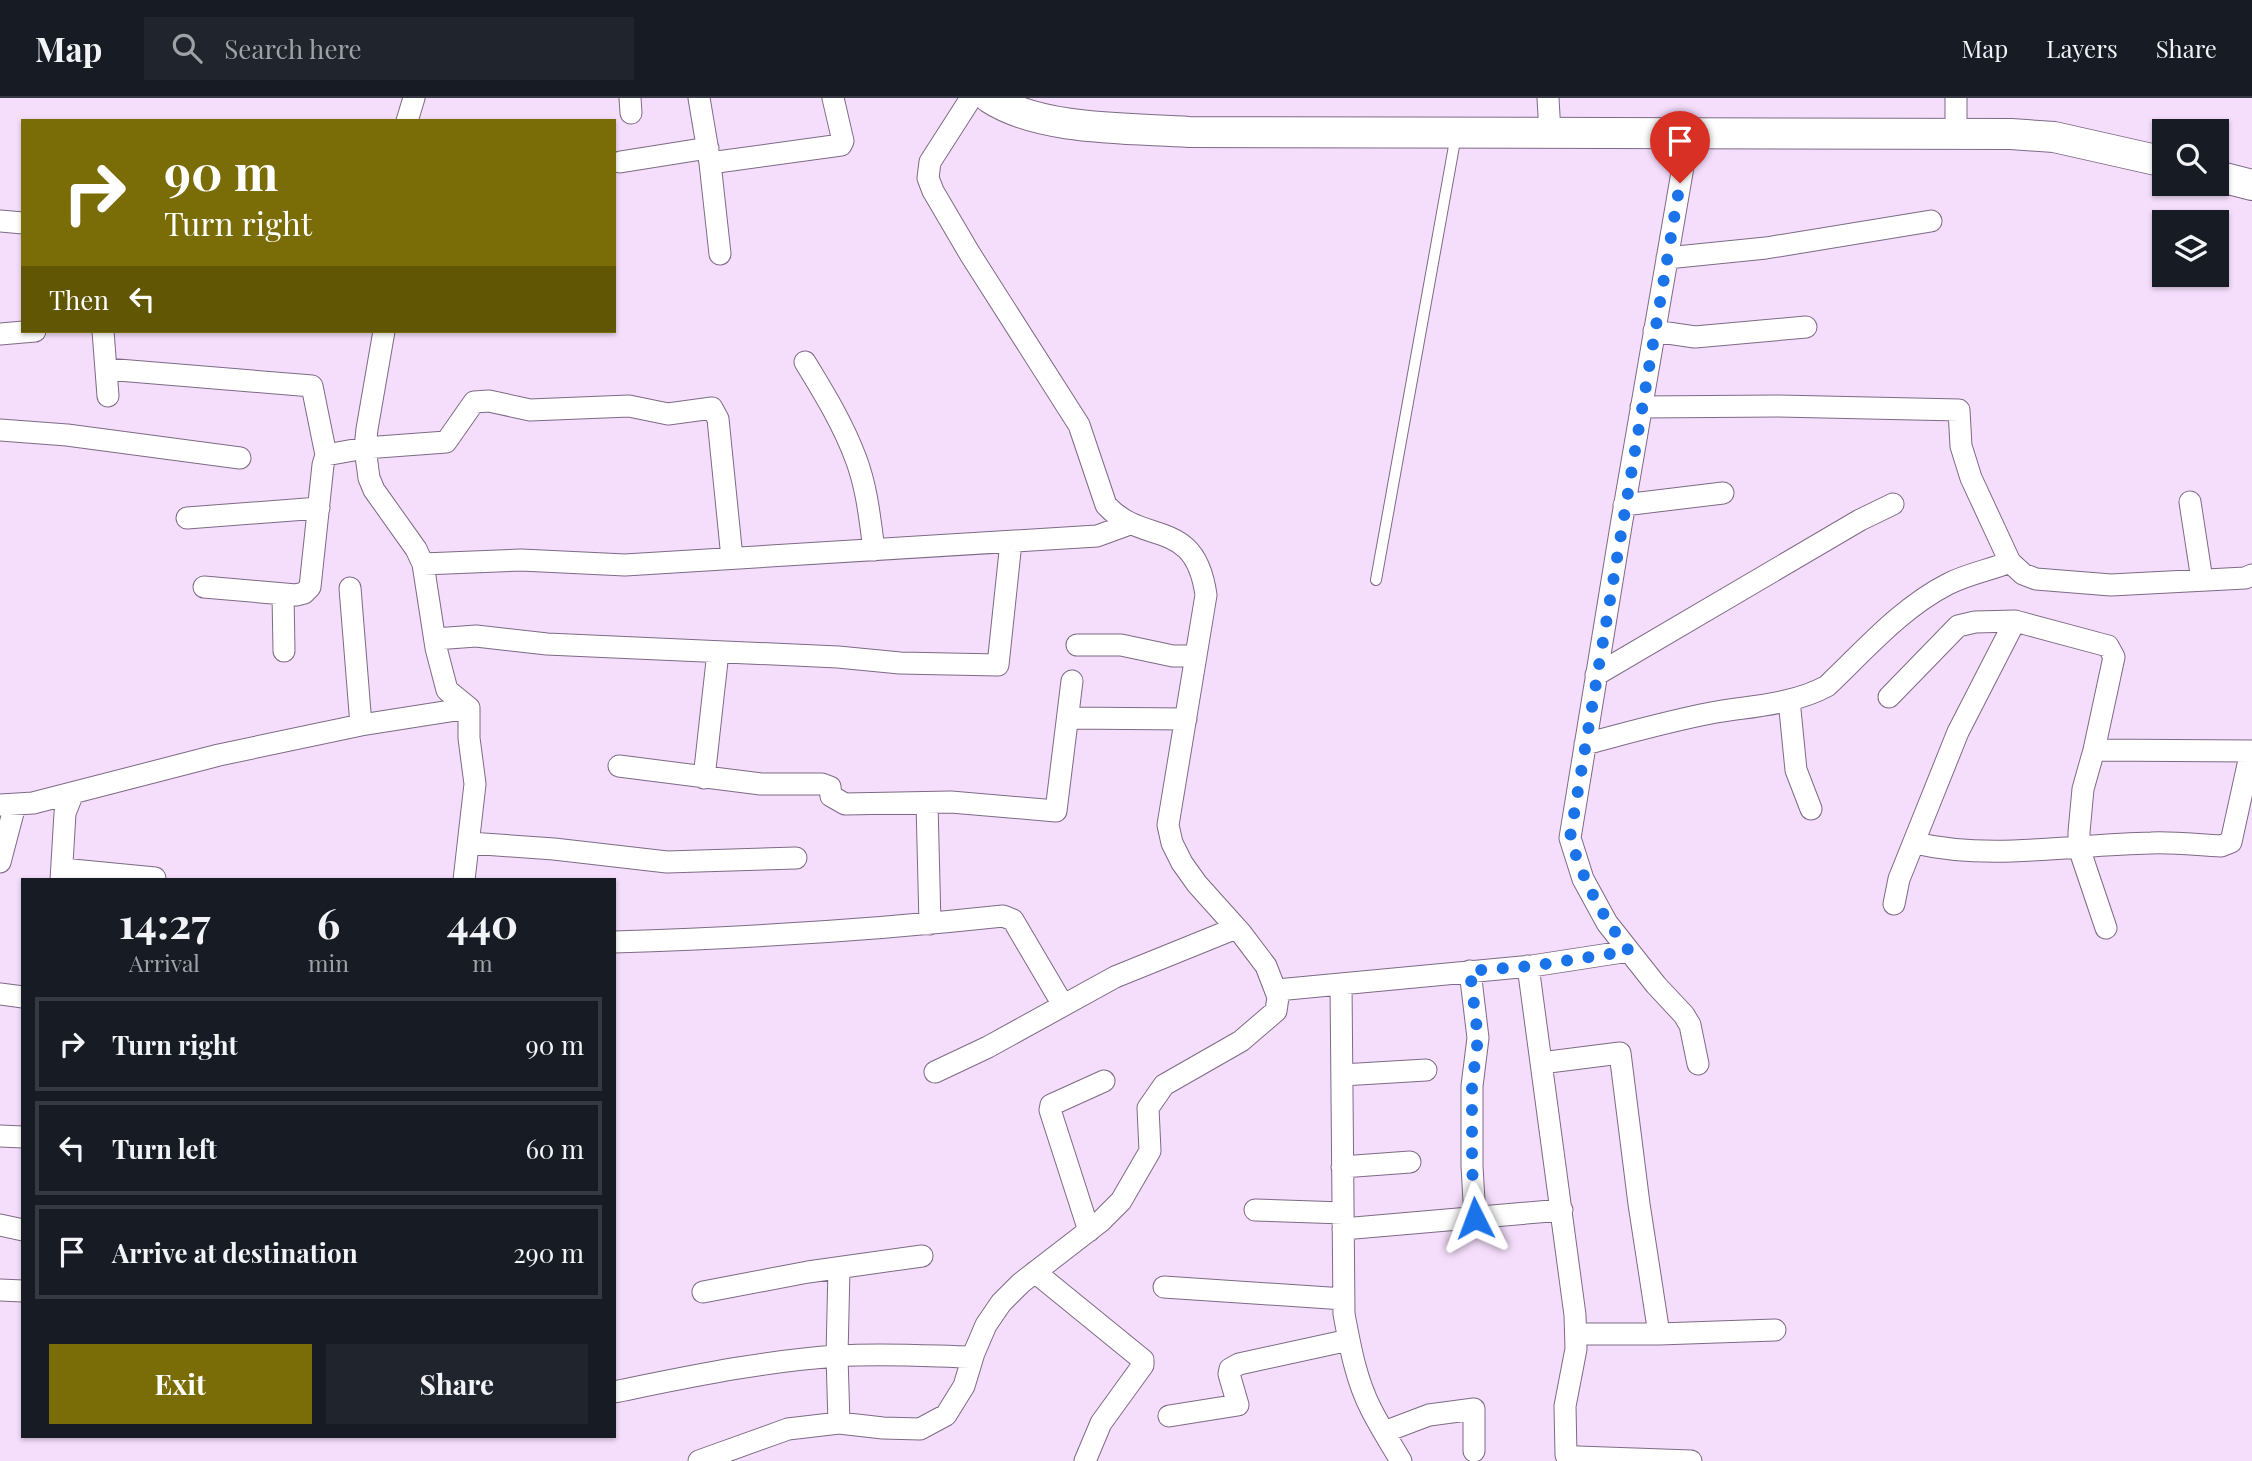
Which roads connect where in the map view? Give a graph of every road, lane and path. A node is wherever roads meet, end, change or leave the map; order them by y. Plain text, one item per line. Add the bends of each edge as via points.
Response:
1 (414, 98) edge
2 (699, 98) edge
3 (833, 98) edge
4 (971, 98) edge
5 (990, 98) edge
6 (1548, 98) edge
7 (1955, 98) edge
8 (408, 119) edge
9 (1550, 132) junction
10 (1689, 132) junction
11 (1456, 133) junction
12 (1956, 133) junction
13 (709, 156) junction
14 (2152, 159) edge
15 (620, 162) dead end
16 (2229, 179) edge
17 (2252, 185) edge
18 (0, 221) edge
19 (1931, 221) dead end
20 (21, 223) edge
21 (720, 254) dead end
22 (1667, 258) junction
23 (1806, 327) dead end
24 (1654, 331) junction
25 (21, 332) edge
26 (103, 333) edge
27 (384, 333) edge
28 (0, 334) edge
29 (804, 362) dead end
30 (106, 369) junction
31 (108, 396) dead end
32 (1641, 407) junction
33 (0, 430) edge
34 (366, 448) junction
35 (326, 455) junction
36 (240, 458) dead end
37 (1723, 493) dead end
38 (2190, 502) dead end
39 (1893, 504) dead end
40 (1624, 505) junction
41 (319, 509) junction
42 (187, 518) dead end
43 (1130, 524) junction
44 (1011, 542) junction
45 (874, 550) junction
46 (732, 558) junction
47 (2010, 562) junction
48 (423, 564) junction
49 (2252, 575) edge
50 (1376, 580) dead end
51 (2202, 580) junction
52 (204, 587) dead end
53 (350, 588) dead end
54 (283, 594) junction
55 (2015, 621) junction
56 (435, 639) junction
57 (1077, 645) dead end
58 (284, 651) dead end
59 (718, 652) junction
60 (1196, 656) junction
61 (1596, 675) junction
62 (1072, 681) dead end
63 (1889, 697) dead end
64 (1789, 700) junction
65 (469, 708) junction
66 (1068, 718) junction
67 (1186, 719) junction
68 (361, 725) junction
69 (1585, 744) junction
70 (2094, 750) junction
71 (2252, 751) edge
72 (619, 766) dead end
73 (704, 778) junction
74 (74, 793) junction
75 (927, 803) junction
76 (7, 805) edge
77 (1811, 809) dead end
78 (469, 843) junction
79 (1915, 843) junction
80 (2079, 848) junction
81 (796, 858) dead end
82 (0, 862) edge
83 (61, 875) edge
84 (155, 878) dead end
85 (464, 878) edge
86 (1894, 904) dead end
87 (930, 924) junction
88 (1236, 928) junction
89 (2106, 928) dead end
90 (616, 942) edge
91 (1629, 951) junction
92 (1528, 966) junction
93 (1470, 971) junction
94 (1341, 984) junction
95 (1276, 990) junction
96 (0, 994) edge
97 (21, 997) edge
98 (1063, 1005) junction
99 (1541, 1063) junction
100 (1698, 1064) dead end
101 (1426, 1070) dead end
102 (935, 1072) dead end
103 (1342, 1075) junction
104 (1104, 1081) dead end
105 (0, 1136) edge
106 (21, 1137) edge
107 (1410, 1162) dead end
108 (1342, 1167) junction
109 (1255, 1210) dead end
110 (1563, 1210) junction
111 (1475, 1218) junction
112 (1343, 1221) junction
113 (0, 1225) edge
114 (21, 1230) edge
115 (1089, 1231) junction
116 (922, 1256) dead end
117 (839, 1268) junction
118 (1035, 1272) junction
119 (1164, 1287) dead end
120 (0, 1290) edge
121 (21, 1291) edge
122 (703, 1292) dead end
123 (1344, 1299) junction
124 (1775, 1330) dead end
125 (1576, 1334) junction
126 (1659, 1334) junction
127 (1349, 1340) junction
128 (837, 1356) junction
129 (972, 1357) junction
130 (616, 1392) edge
131 (1169, 1416) dead end
132 (839, 1423) junction
133 (1384, 1432) junction
134 (1474, 1451) dead end
135 (699, 1461) edge
136 (1085, 1461) edge
137 (1401, 1461) edge
138 (1691, 1461) edge

1 - 8 street
2 - 13 street
3 - 13 street via 841,145
4 - 43 street via 930,162 928,178 970,254 1079,425 1105,505
5 - 11 main road via 1028,116 1059,122 1189,132
6 - 9 street
7 - 12 street
9 - 10 main road
9 - 11 main road
10 - 12 main road
10 - 22 street
11 - 50 lane
12 - 14 main road via 2054,137
13 - 15 street
13 - 21 street
16 - 17 main road
18 - 20 street
19 - 22 street via 1766,248
22 - 24 street
23 - 24 street via 1695,337
24 - 32 street
25 - 28 street
26 - 30 street
27 - 34 street
29 - 45 street via 835,412 856,459
30 - 31 street
30 - 35 street via 312,386
32 - 40 street
32 - 47 street via 1959,410 1970,478
33 - 36 street
34 - 35 street
34 - 46 street via 446,442 474,402 530,410 629,406 668,414 712,408 718,419
34 - 48 street via 374,490
35 - 41 street
37 - 40 street
38 - 51 street
39 - 61 street
40 - 61 street
41 - 42 street
41 - 54 street via 310,587 304,593
43 - 44 street via 1097,536
43 - 60 street via 1164,534 1198,562 1206,596
44 - 45 street
44 - 59 street via 998,665
45 - 46 street
46 - 48 street via 625,565 521,560
47 - 51 street via 2036,579 2111,586
47 - 64 street via 1950,583 1919,602 1827,687
48 - 56 street
49 - 51 street
52 - 54 street
53 - 68 street
54 - 58 street
55 - 63 street via 1958,626
55 - 70 street via 2112,650
55 - 79 street via 1958,732
56 - 59 street via 476,636
56 - 65 street via 447,690
57 - 60 street via 1121,645
59 - 73 street
60 - 67 street
61 - 69 street
62 - 66 street
64 - 69 street via 1712,713
64 - 77 street via 1796,770
65 - 68 street
65 - 78 street via 475,784
66 - 67 street
66 - 75 street via 1056,811
67 - 88 street via 1168,825 1172,844 1197,884
68 - 74 street via 219,755
69 - 91 street via 1570,838 1583,879
70 - 71 street
70 - 80 street via 2083,789
71 - 80 street via 2231,842 2221,846 2152,843
72 - 73 street
73 - 75 street via 822,784 845,804
74 - 76 street
74 - 83 street via 65,813
75 - 87 street
76 - 82 street
78 - 81 street via 667,862
78 - 85 street
79 - 80 street via 1968,849
79 - 86 street
80 - 89 street
83 - 84 street
87 - 90 street via 748,938
87 - 98 street via 1003,916 1013,920
88 - 95 street via 1266,966
88 - 98 street via 1115,977
91 - 92 street
91 - 100 street via 1684,1015
92 - 93 street
92 - 99 street
93 - 94 street
93 - 111 street via 1478,1038 1472,1086
94 - 95 street
94 - 103 street
95 - 115 street via 1276,1011 1263,1024 1164,1085 1148,1108 1150,1152 1121,1201
96 - 97 street
98 - 102 street
99 - 110 street
99 - 126 street via 1620,1053
101 - 103 street
103 - 108 street
104 - 115 street via 1051,1105 1050,1110
105 - 106 street
107 - 108 street
108 - 112 street
109 - 112 street
110 - 111 street
110 - 125 street
111 - 112 street
112 - 123 street
113 - 114 street
115 - 118 street
116 - 117 street
117 - 122 street
117 - 128 street
118 - 129 street via 1001,1303
118 - 136 street via 1143,1360 1101,1423
119 - 123 street
120 - 121 street
123 - 127 street
124 - 126 street
125 - 126 street
125 - 138 street via 1565,1406 1566,1455
127 - 131 street via 1239,1364 1229,1374 1238,1405
127 - 133 street via 1370,1408
128 - 129 street
128 - 130 street via 743,1366
128 - 132 street
129 - 132 street via 964,1386 946,1415 920,1429
132 - 135 street via 788,1429
133 - 134 street via 1429,1415 1474,1409
133 - 137 street

